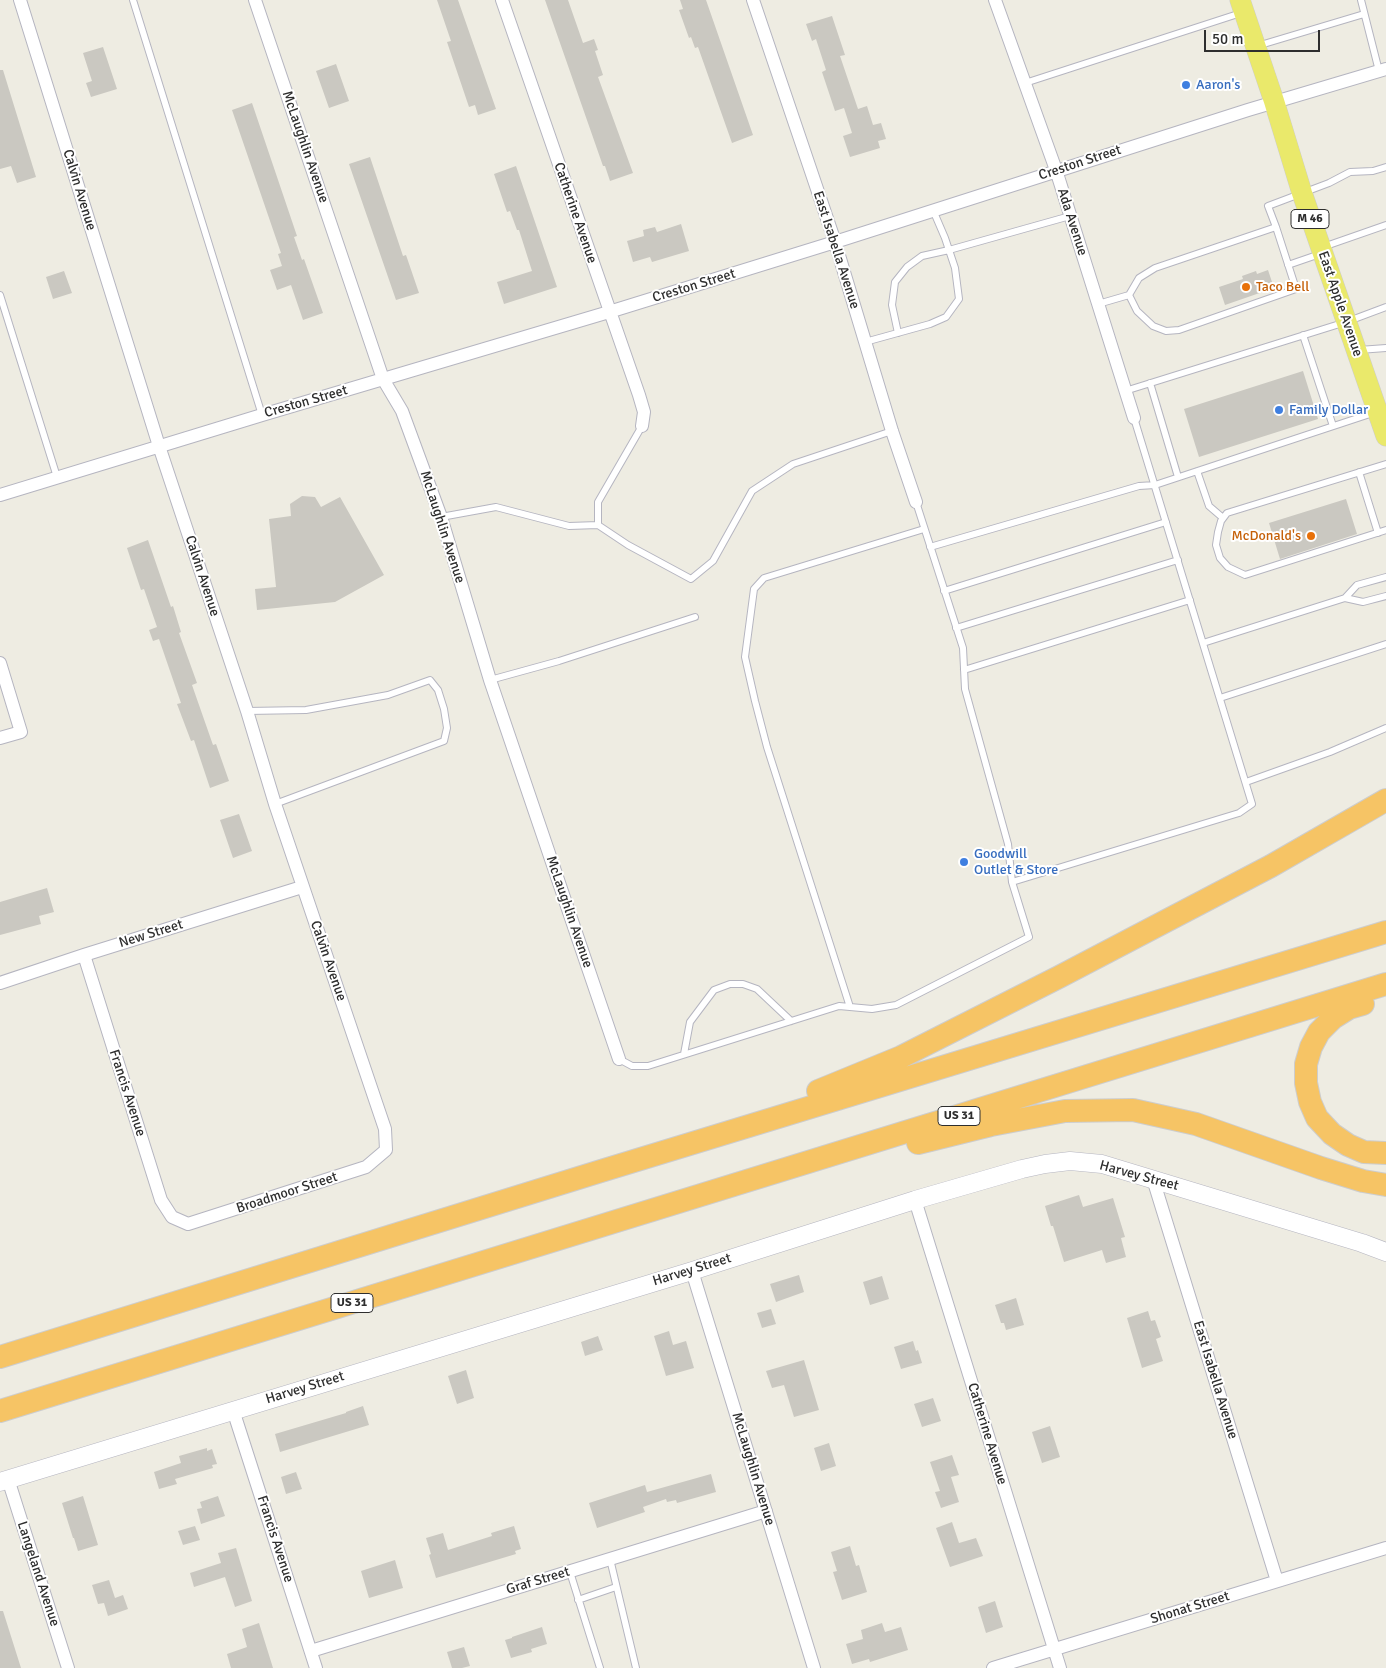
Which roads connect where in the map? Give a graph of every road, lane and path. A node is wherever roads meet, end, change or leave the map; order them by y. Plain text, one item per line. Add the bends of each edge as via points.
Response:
1 (20, 0) edge
2 (134, 0) edge
3 (255, 0) edge
4 (502, 0) edge
5 (753, 0) edge
6 (995, 0) edge
7 (1361, 0) edge
8 (1242, 6) edge
9 (1364, 14) junction
10 (1256, 46) junction
11 (1383, 70) edge
12 (1025, 83) junction
13 (1274, 102) junction
14 (1386, 167) edge
15 (1056, 170) junction
16 (1302, 193) junction
17 (933, 210) junction
18 (1070, 216) junction
19 (1386, 225) edge
20 (1276, 227) junction
21 (835, 242) junction
22 (950, 250) junction
23 (1321, 251) junction
24 (1288, 265) junction
25 (1129, 294) junction
26 (0, 295) edge
27 (1098, 304) junction
28 (1386, 307) edge
29 (609, 312) junction
30 (1346, 322) junction
31 (898, 333) junction
32 (1303, 335) junction
33 (865, 342) junction
34 (1386, 348) edge
35 (1356, 350) junction
36 (383, 379) junction
37 (1150, 383) junction
38 (1125, 391) junction
39 (262, 415) junction
40 (1134, 418) joint
41 (1383, 423) edge
42 (642, 426) joint
43 (1333, 426) junction
44 (892, 431) junction
45 (159, 446) junction
46 (1386, 464) edge
47 (1197, 471) junction
48 (1359, 472) junction
49 (57, 477) junction
50 (1178, 477) junction
51 (1155, 485) junction
52 (0, 494) edge
53 (916, 502) joint
54 (441, 517) junction
55 (1223, 518) junction
56 (1166, 522) junction
57 (598, 525) junction
58 (924, 529) junction
59 (1386, 530) edge
60 (1378, 533) junction
61 (930, 547) junction
62 (1178, 560) junction
63 (1386, 577) edge
64 (944, 591) junction
65 (1386, 596) edge
66 (1345, 598) junction
67 (1190, 600) junction
68 (695, 617) dead end
69 (956, 628) junction
70 (1203, 643) junction
71 (1386, 644) edge
72 (0, 663) edge
73 (964, 670) junction
74 (490, 680) junction
75 (1220, 698) junction
76 (247, 711) junction
77 (1386, 728) edge
78 (0, 738) edge
79 (1246, 782) junction
80 (1386, 800) edge
81 (275, 804) junction
82 (1012, 882) junction
83 (302, 887) junction
84 (1386, 932) edge
85 (84, 955) junction
86 (0, 983) edge
87 (1386, 984) edge
88 (1386, 996) edge
89 (850, 1007) junction
90 (791, 1021) junction
91 (684, 1054) junction
92 (619, 1059) joint
93 (689, 1144) junction
94 (386, 1150) joint
95 (1386, 1153) edge
96 (1153, 1179) junction
97 (1386, 1185) edge
98 (704, 1194) junction
99 (915, 1200) junction
100 (182, 1222) joint
101 (1386, 1252) edge
102 (692, 1271) junction
103 (0, 1357) edge
104 (234, 1410) junction
105 (0, 1411) edge
106 (4, 1481) edge
107 (766, 1511) junction
108 (1386, 1548) edge
109 (610, 1559) junction
110 (570, 1572) junction
111 (1277, 1581) junction
112 (616, 1587) junction
113 (578, 1600) junction
114 (1054, 1649) junction
115 (311, 1651) junction
116 (68, 1668) edge
117 (316, 1668) edge
118 (600, 1668) edge
119 (636, 1668) edge
120 (814, 1668) edge
121 (993, 1668) edge
122 (1060, 1668) edge

1 - 45 street, Calvin Avenue
2 - 39 lane
3 - 36 street, McLaughlin Avenue
4 - 29 street, Catherine Avenue
5 - 21 street, East Isabella Avenue
6 - 12 street, Ada Avenue
7 - 9 lane
8 - 10 main road, East Apple Avenue / M 46
8 - 12 lane
9 - 10 lane
9 - 11 lane
10 - 13 main road, East Apple Avenue / M 46
11 - 13 street, Creston Street
12 - 15 street, Ada Avenue
13 - 15 street, Creston Street
13 - 16 main road, East Apple Avenue / M 46
14 - 16 lane via 1373,172 1350,172
15 - 17 street, Creston Street
15 - 18 street, Ada Avenue
16 - 20 lane via 1268,206
16 - 23 main road, East Apple Avenue / M 46
17 - 21 street, Creston Street
17 - 22 lane
18 - 22 lane
18 - 27 street, Ada Avenue
19 - 23 lane
20 - 24 lane
20 - 25 lane via 1155,268 1139,278
21 - 29 street, Creston Street
21 - 33 street, East Isabella Avenue
22 - 31 lane via 922,256 895,282 892,305
22 - 31 lane via 959,299 946,317
23 - 24 lane
23 - 30 main road, East Apple Avenue / M 46
24 - 25 lane via 1296,289 1179,330 1166,331 1153,326 1138,311
25 - 27 lane
26 - 49 lane
27 - 38 street, Ada Avenue
28 - 30 lane
29 - 36 street, Creston Street
29 - 42 street, Catherine Avenue via 644,412
30 - 32 lane
30 - 35 main road, East Apple Avenue / M 46
31 - 33 lane
32 - 37 lane
32 - 43 lane
33 - 44 street, East Isabella Avenue
34 - 35 lane
35 - 41 main road, East Apple Avenue / M 46
36 - 39 street, Creston Street
36 - 54 street, McLaughlin Avenue via 402,411
37 - 38 lane
37 - 50 lane
38 - 40 street, Ada Avenue
39 - 45 street, Creston Street
40 - 51 lane
41 - 43 lane
42 - 57 lane via 598,502
43 - 47 lane
44 - 53 street, East Isabella Avenue
44 - 57 lane via 793,464 752,491 713,561 691,579
45 - 49 street, Creston Street
45 - 76 street, Calvin Avenue
46 - 48 lane
47 - 50 lane
47 - 55 lane via 1208,506
48 - 55 lane via 1227,513
48 - 60 lane
49 - 52 street, Creston Street
50 - 51 lane
51 - 56 lane
51 - 61 lane via 1139,486
53 - 58 lane
54 - 57 lane via 496,507 569,526
54 - 74 street, McLaughlin Avenue
55 - 60 lane via 1216,545 1220,558 1228,567 1245,575
56 - 62 lane
56 - 64 lane
58 - 61 lane
58 - 89 lane via 764,578 754,588 745,656 755,701
59 - 60 lane
61 - 64 lane
62 - 67 lane
62 - 69 lane
63 - 66 lane via 1357,585
64 - 69 lane
65 - 66 lane via 1363,602
66 - 70 lane
67 - 70 lane
67 - 73 lane
68 - 74 lane
69 - 73 lane via 963,648
70 - 75 lane
71 - 75 lane
72 - 78 street via 21,732
73 - 82 lane via 965,689 1008,844
74 - 92 street, McLaughlin Avenue
75 - 79 lane
76 - 81 street, Calvin Avenue
76 - 81 lane via 306,710 388,695 430,680 438,690 444,708 447,728 444,741
77 - 79 lane
79 - 82 lane via 1252,804 1239,812
80 - 93 highway via 1271,866 901,1058
81 - 83 street, Calvin Avenue
82 - 89 lane via 1029,937 896,1006
83 - 85 street, New Street
83 - 94 street, Calvin Avenue via 385,1129
84 - 93 highway
85 - 86 street, New Street
85 - 100 street, Francis Avenue via 161,1200 172,1217
87 - 98 highway, US 31
88 - 95 highway via 1349,1008 1333,1018 1311,1047 1306,1064 1306,1082 1317,1118 1332,1134 1364,1152
89 - 90 lane via 839,1006
90 - 91 lane
90 - 91 lane via 757,989 730,984 714,990 690,1022
91 - 92 lane via 648,1066 632,1066
93 - 103 highway
94 - 100 street, Broadmoor Street via 366,1167 188,1224
96 - 99 street, Harvey Street via 1102,1164 1070,1161 1022,1169
96 - 101 street, Harvey Street
96 - 111 street, East Isabella Avenue
97 - 98 highway via 1321,1168 1196,1124 1133,1110 1065,1111 982,1127 790,1180
98 - 105 highway, US 31
99 - 102 street, Harvey Street
99 - 114 street, Catherine Avenue
102 - 104 street, Harvey Street
102 - 107 street, McLaughlin Avenue
104 - 106 street, Harvey Street
104 - 115 street, Francis Avenue
106 - 116 street, Langeland Avenue
107 - 109 street, Graf Street
107 - 120 street, McLaughlin Avenue
108 - 111 street, Shonat Street
109 - 110 street, Graf Street
109 - 112 lane
110 - 113 lane
110 - 115 street, Graf Street
111 - 114 street, Shonat Street
112 - 113 lane
112 - 119 lane
113 - 118 lane
114 - 121 street, Shonat Street
114 - 122 street, Catherine Avenue
115 - 117 street, Francis Avenue

